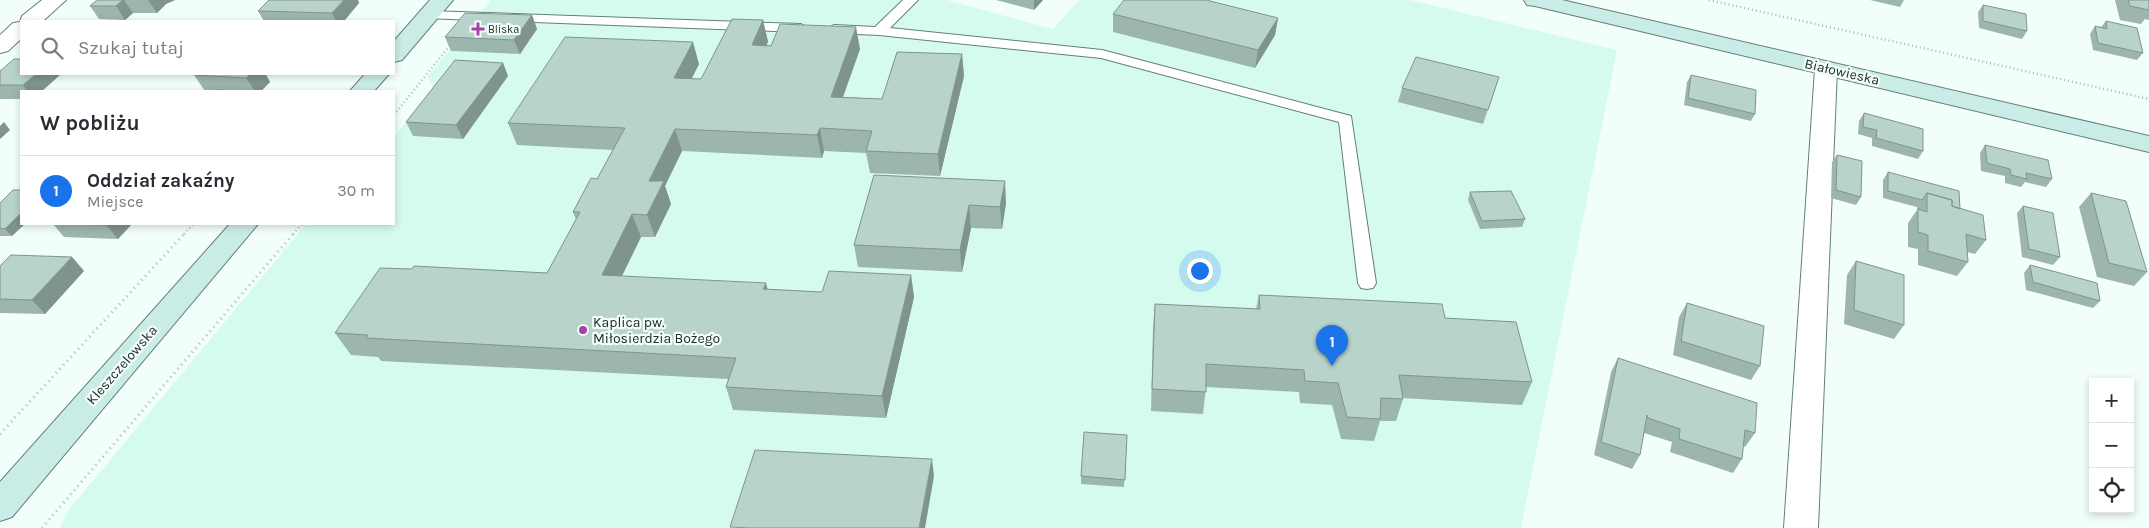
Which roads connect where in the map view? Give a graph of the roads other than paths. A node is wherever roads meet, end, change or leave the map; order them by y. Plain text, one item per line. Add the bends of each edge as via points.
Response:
1 (55, 0) edge
2 (912, 0) edge
3 (1535, 0) edge
4 (436, 7) edge
5 (31, 20) edge
6 (20, 29) edge
7 (879, 31) junction
8 (0, 46) edge
9 (395, 54) edge
10 (1826, 69) junction
11 (376, 75) edge
12 (363, 90) edge
13 (2149, 144) edge
14 (244, 225) edge
15 (1367, 283) dead end
16 (0, 507) edge
17 (1801, 528) edge

1 - 5 street
2 - 7 lane
3 - 10 main road, Białowieska
4 - 7 lane via 474,16
4 - 9 main road
6 - 8 street
7 - 15 lane via 1102,54 1346,118
10 - 13 main road, Białowieska
10 - 17 street
11 - 12 main road
14 - 16 main road, Kleszczelowska

